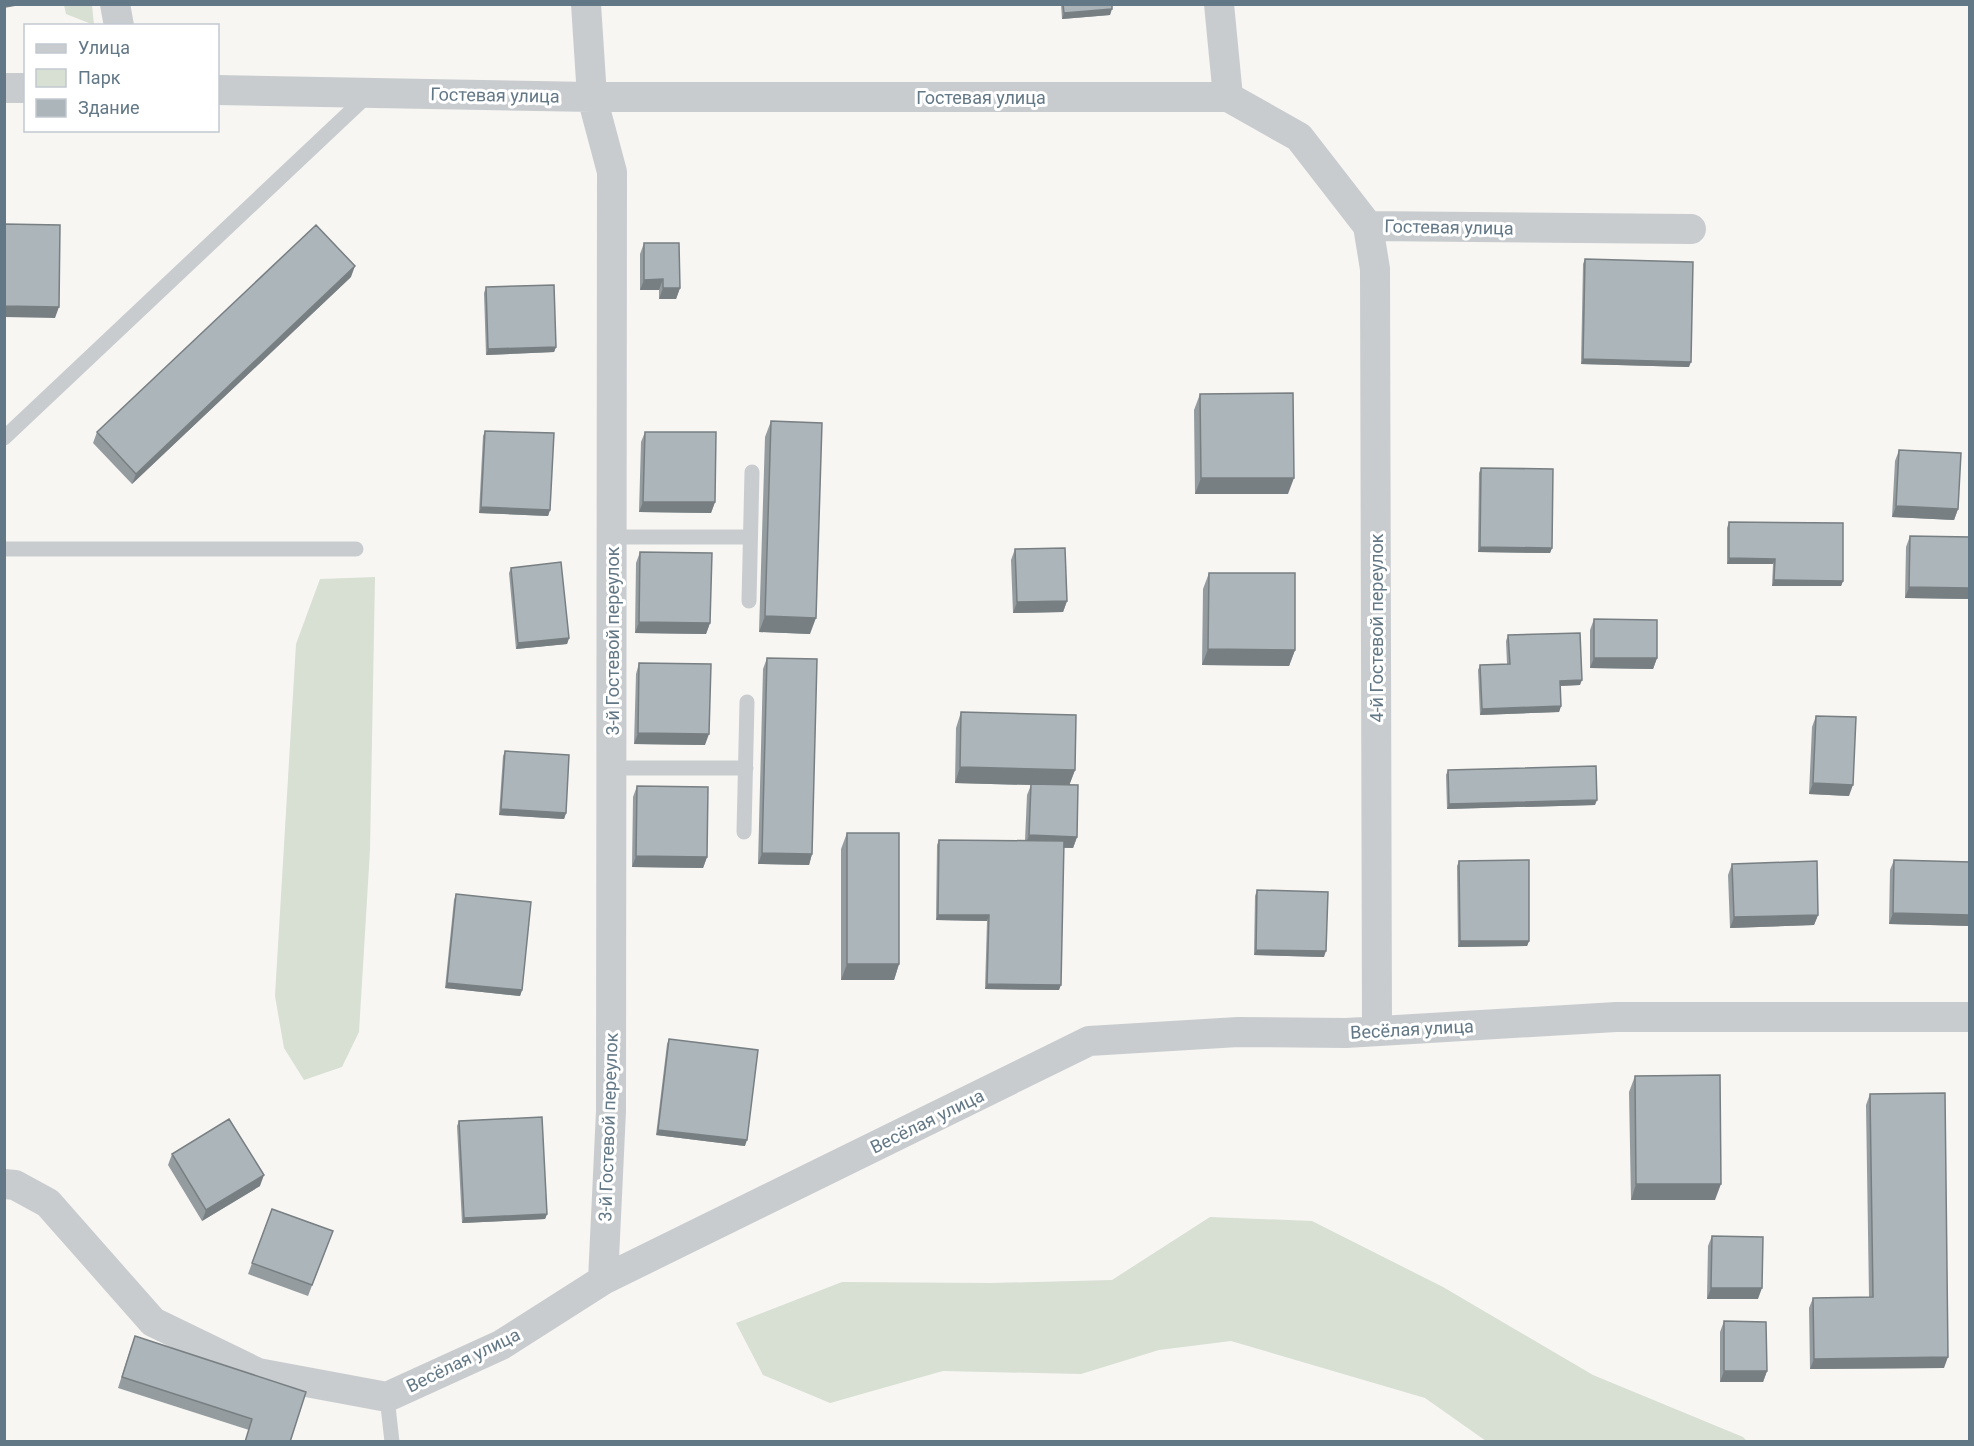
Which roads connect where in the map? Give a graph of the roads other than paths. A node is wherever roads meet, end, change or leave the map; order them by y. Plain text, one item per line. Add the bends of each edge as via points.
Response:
1 (115, 4) edge
2 (586, 4) edge
3 (1219, 4) edge
4 (119, 24) edge
5 (4, 88) edge
6 (24, 88) edge
7 (219, 90) edge
8 (370, 93) junction
9 (592, 97) junction
10 (1228, 97) junction
11 (1368, 226) junction
12 (1691, 229) dead end
13 (4, 438) edge
14 (752, 472) dead end
15 (612, 537) junction
16 (750, 537) junction
17 (4, 549) edge
18 (356, 549) dead end
19 (749, 602) dead end
20 (747, 702) dead end
21 (611, 768) junction
22 (746, 768) junction
23 (744, 832) dead end
24 (1970, 1017) edge
25 (1377, 1031) junction
26 (4, 1184) edge
27 (603, 1280) junction
28 (387, 1397) junction
29 (392, 1442) edge

1 - 4 street
2 - 9 street, 3-й Гостевой переулок
3 - 10 street
5 - 6 street
7 - 8 street, Гостевая улица
8 - 9 street, Гостевая улица
8 - 13 lane
9 - 10 street, Гостевая улица
9 - 15 street, 3-й Гостевой переулок via 612,172
10 - 11 street, Гостевая улица via 1299,137
11 - 12 street, Гостевая улица
11 - 25 street, 4-й Гостевой переулок via 1375,269
14 - 16 lane
15 - 16 lane
15 - 21 street, 3-й Гостевой переулок
16 - 19 lane
17 - 18 lane
20 - 22 lane
21 - 22 lane
21 - 27 street, 3-й Гостевой переулок via 611,1111
22 - 23 lane
24 - 25 street, Весёлая улица via 1616,1017
25 - 27 street, Весёлая улица via 1238,1032 1089,1041
26 - 28 street, Весёлая улица via 15,1185 48,1203 153,1323 258,1373
27 - 28 street, Весёлая улица via 501,1345
28 - 29 lane

